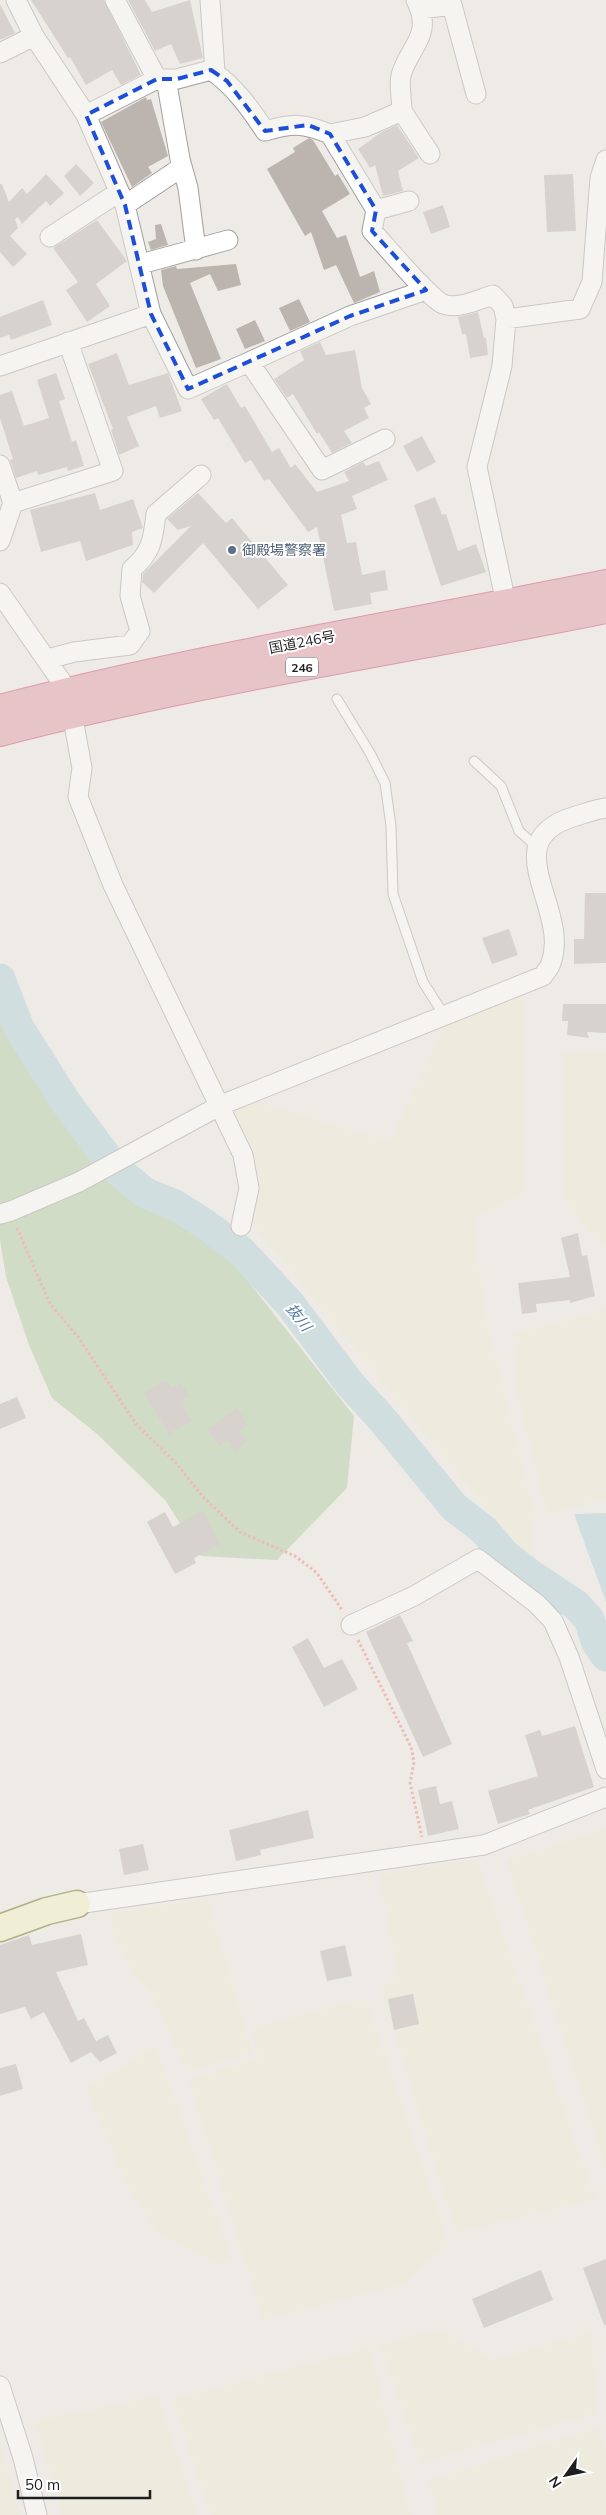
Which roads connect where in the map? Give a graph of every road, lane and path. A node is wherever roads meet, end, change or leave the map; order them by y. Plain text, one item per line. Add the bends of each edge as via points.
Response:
1 (16, 0) edge
2 (116, 0) edge
3 (210, 0) edge
4 (418, 4) edge
5 (34, 36) junction
6 (0, 53) edge
7 (214, 72) junction
8 (161, 79) junction
9 (476, 94) dead end
10 (402, 111) junction
11 (86, 115) junction
12 (330, 134) junction
13 (430, 154) dead end
14 (606, 160) edge
15 (182, 168) junction
16 (122, 198) junction
17 (409, 201) dead end
18 (376, 210) junction
19 (50, 237) dead end
20 (228, 240) dead end
21 (196, 250) junction
22 (141, 264) junction
23 (426, 290) junction
24 (151, 314) junction
25 (506, 319) junction
26 (68, 342) junction
27 (249, 362) junction
28 (0, 366) edge
29 (385, 439) dead end
30 (0, 465) edge
31 (201, 475) dead end
32 (13, 503) junction
33 (0, 541) edge
34 (606, 575) edge
35 (606, 584) edge
36 (0, 593) edge
37 (506, 603) junction
38 (557, 606) junction
39 (606, 608) edge
40 (606, 618) edge
41 (48, 660) junction
42 (337, 699) dead end
43 (70, 702) junction
44 (0, 709) edge
45 (0, 732) edge
46 (474, 761) dead end
47 (606, 808) edge
48 (537, 847) junction
49 (444, 1015) junction
50 (221, 1105) junction
51 (6, 1212) edge
52 (241, 1226) dead end
53 (351, 1625) junction
54 (606, 1769) edge
55 (606, 1797) edge
56 (425, 1855) junction
57 (78, 1904) joint
58 (0, 1928) edge
59 (0, 2386) edge
60 (37, 2515) edge

1 - 5 street
2 - 8 street
3 - 7 street
4 - 9 street via 452,5
4 - 10 street via 422,34 401,74
5 - 6 street
5 - 11 street
7 - 8 street
7 - 12 street via 227,81 265,131 308,125
8 - 11 street
8 - 15 street
10 - 12 street via 365,127
10 - 13 street
11 - 16 street
12 - 18 street
14 - 25 street via 600,178 592,282 580,308
15 - 16 street
15 - 21 street via 188,188
16 - 19 street
16 - 22 street
17 - 18 street
18 - 23 street via 372,230
20 - 21 street
21 - 22 street
22 - 24 street
23 - 25 street via 443,304 460,305 493,295 503,306
23 - 27 street via 350,316
24 - 26 street
24 - 27 street via 188,389
25 - 37 street via 502,366 477,467
26 - 28 street
26 - 32 street via 113,470
27 - 29 street via 322,470
30 - 32 street
31 - 41 street via 156,514 151,545 145,558 132,569 130,596 140,631 130,645 74,652
32 - 33 street
34 - 38 highway, 246
35 - 38 highway, 国道246号 / 246
36 - 41 street
37 - 38 highway, 国道246号 / 246
37 - 43 highway, 国道246号 / 246 via 267,649
38 - 39 highway, 国道246号 / 246
38 - 40 highway, 246
38 - 43 highway, 国道246号 / 246
41 - 43 street
42 - 49 lane via 385,783 391,826 393,894 423,982
43 - 44 highway, 国道246号 / 246
43 - 45 highway, 国道246号 / 246
43 - 50 street via 82,768 78,797 113,885
46 - 48 lane via 501,786 519,831
47 - 48 street via 557,821 538,840
48 - 49 street via 535,855 554,933 551,964 543,976
49 - 50 street
50 - 51 street via 101,1170
50 - 52 street via 245,1163 249,1188
51 - 53 path via 50,1304 78,1337 136,1424 240,1532 295,1556 318,1573
53 - 54 street via 414,1596 478,1559 537,1604 553,1621 569,1657
53 - 56 path via 411,1747 414,1762 410,1783
55 - 56 street via 484,1845
56 - 57 street
57 - 58 street
59 - 60 street

